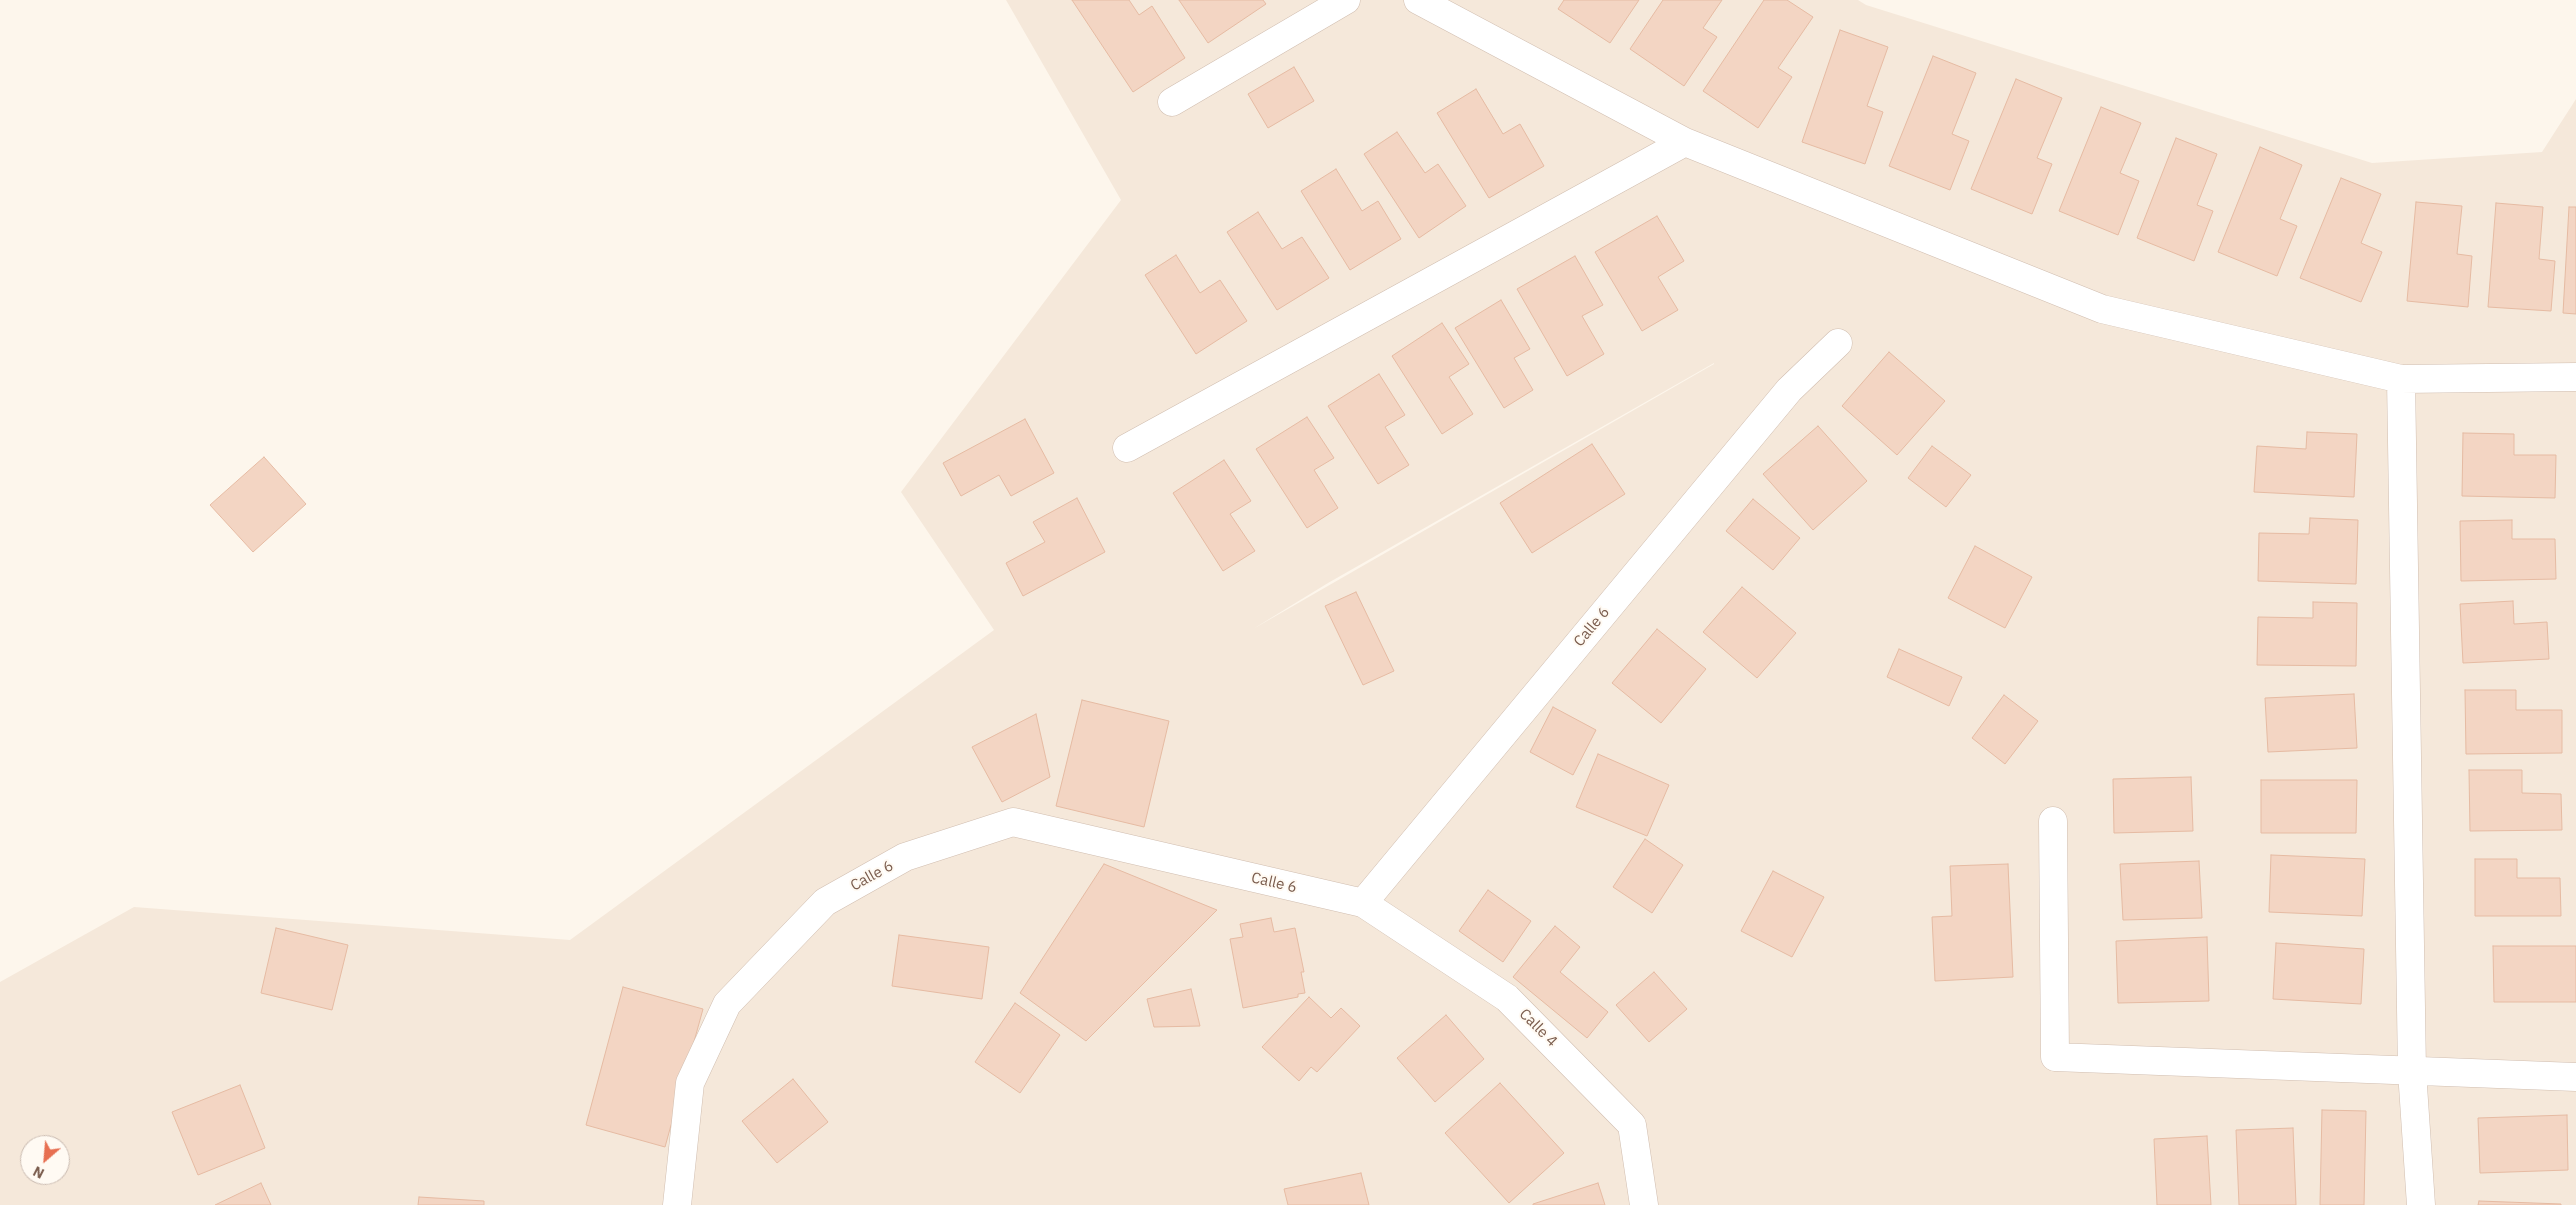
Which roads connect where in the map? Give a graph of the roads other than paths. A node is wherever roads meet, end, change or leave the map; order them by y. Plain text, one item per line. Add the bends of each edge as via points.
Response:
1 (1346, 0) edge
2 (1418, 0) edge
3 (1172, 102) dead end
4 (1685, 142) junction
5 (1838, 343) dead end
6 (2576, 376) edge
7 (2401, 379) junction
8 (1126, 448) dead end
9 (2054, 821) dead end
10 (1363, 903) junction
11 (2412, 1070) junction
12 (2576, 1077) edge
13 (677, 1205) edge
14 (1644, 1205) edge
15 (2420, 1205) edge

1 - 3 street
2 - 4 street
4 - 7 street via 2102,309
4 - 8 street
5 - 10 street, Calle 6 via 1789,390
6 - 7 street
7 - 11 street
9 - 11 street via 2055,1057
10 - 13 street, Calle 6 via 1013,822 905,857 825,902 727,1004 690,1083
10 - 14 street, Calle 4 via 1507,998 1632,1125
11 - 12 street
11 - 15 street

